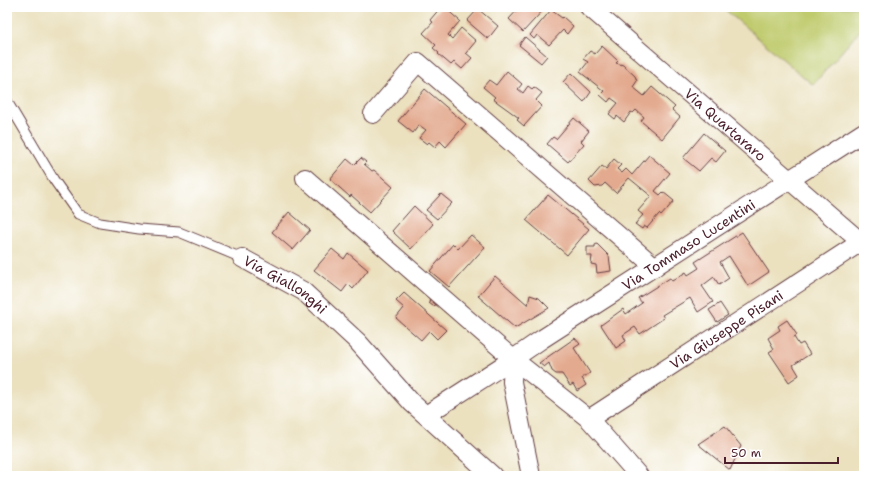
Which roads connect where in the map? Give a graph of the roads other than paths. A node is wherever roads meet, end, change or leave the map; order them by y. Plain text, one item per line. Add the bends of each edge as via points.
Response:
1 (589, 7) edge
2 (7, 100) edge
3 (374, 114) dead end
4 (864, 132) edge
5 (305, 178) dead end
6 (790, 179) junction
7 (863, 242) edge
8 (242, 258) joint
9 (655, 267) junction
10 (513, 359) junction
11 (426, 415) junction
12 (589, 419) junction
13 (493, 476) edge
14 (531, 476) edge
15 (639, 476) edge

1 - 6 street, Via Quartararo
2 - 8 lane, Via Giallonghi via 54,180 78,214 100,223 179,232
3 - 9 street via 418,62
4 - 6 street, Via Tommaso Lucentini
5 - 10 street
6 - 7 street, Via Quartararo
6 - 9 street, Via Tommaso Lucentini
7 - 12 street, Via Giuseppe Pisani
8 - 11 street, Via Giallonghi via 303,291 357,341 412,403
9 - 10 street, Via Tommaso Lucentini
10 - 11 street, Via Tommaso Lucentini
10 - 12 street
10 - 14 street via 512,382
11 - 13 street, Via Giallonghi
12 - 15 street

